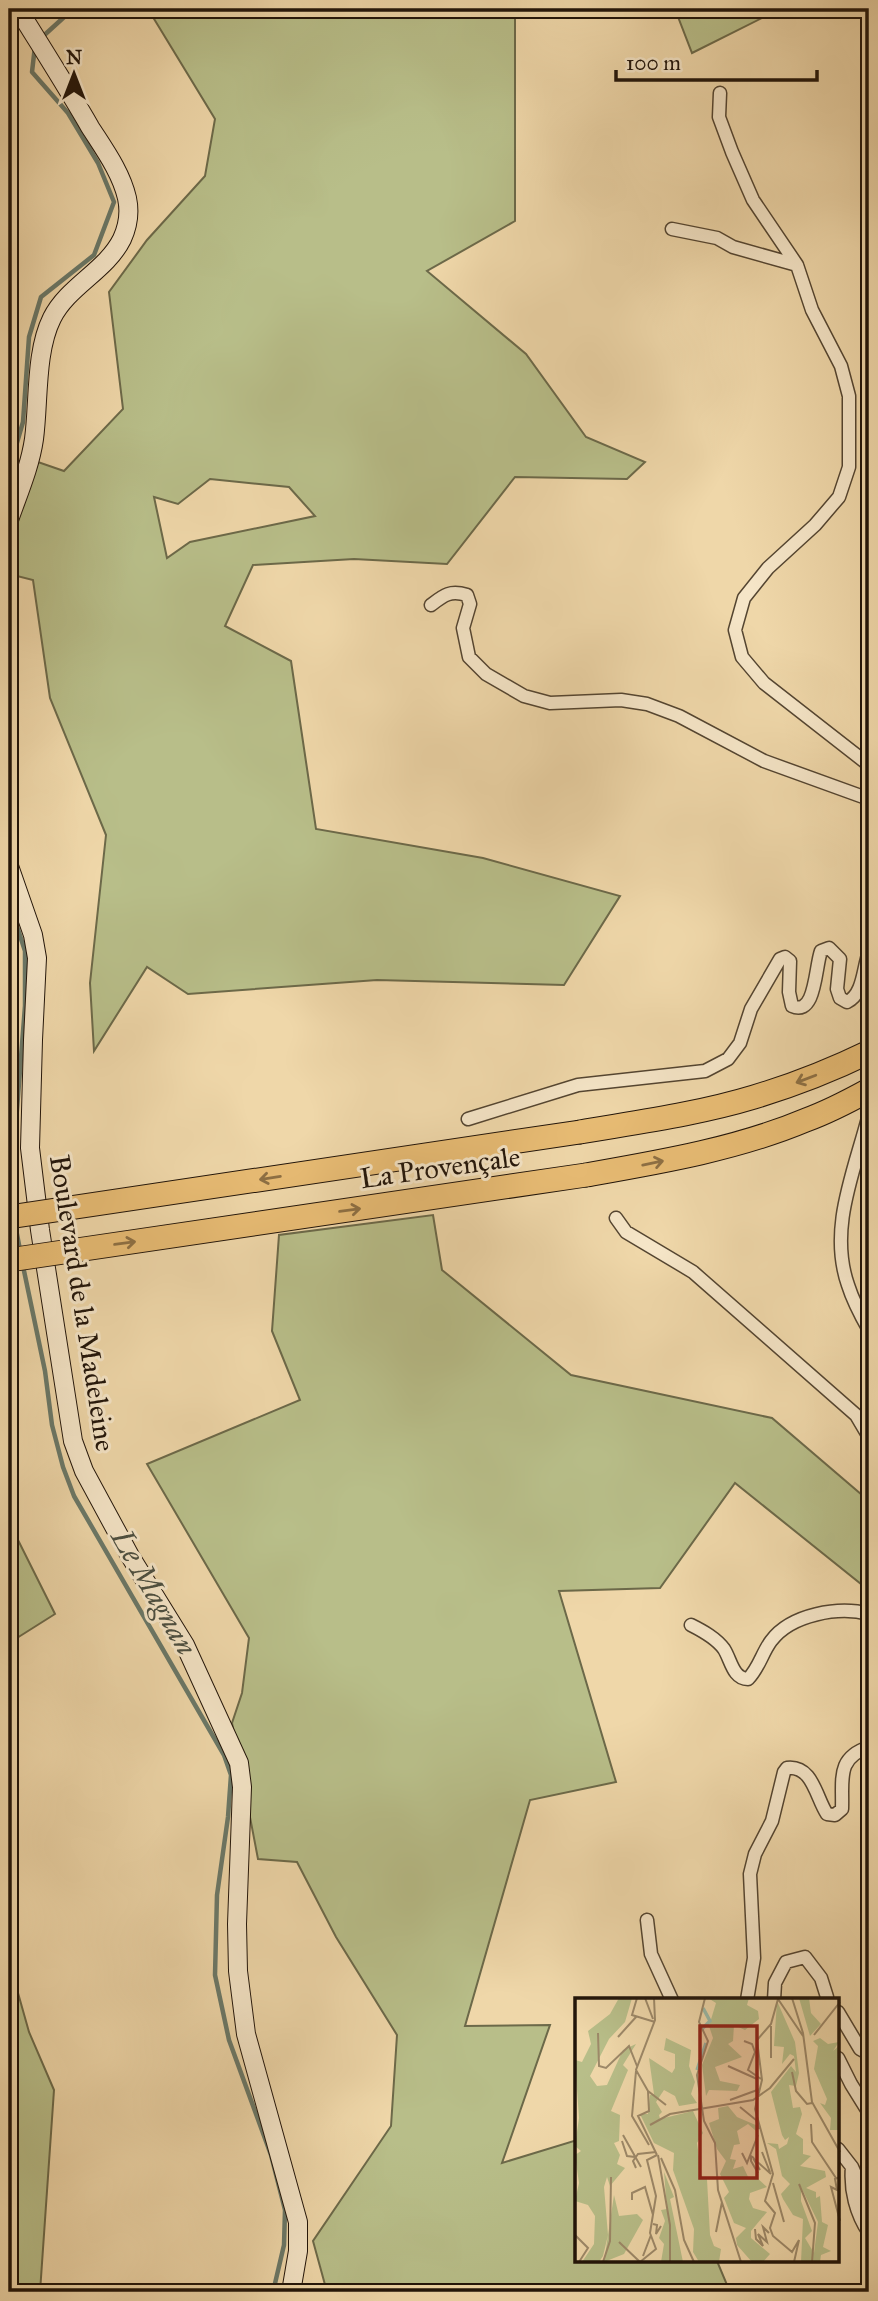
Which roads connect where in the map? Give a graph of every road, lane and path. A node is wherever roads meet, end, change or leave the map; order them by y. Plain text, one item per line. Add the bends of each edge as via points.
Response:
1 (18, 9) edge
2 (720, 93) dead end
3 (672, 229) dead end
4 (797, 265) junction
5 (9, 520) edge
6 (431, 605) dead end
7 (869, 765) edge
8 (869, 799) edge
9 (9, 866) edge
10 (869, 952) edge
11 (869, 1052) edge
12 (869, 1090) edge
13 (869, 1114) edge
14 (468, 1119) dead end
15 (9, 1217) edge
16 (617, 1218) dead end
17 (9, 1260) edge
18 (869, 1330) edge
19 (869, 1437) edge
20 (869, 1614) edge
21 (691, 1625) dead end
22 (869, 1747) edge
23 (647, 1920) dead end
24 (671, 1998) edge
25 (747, 1998) edge
26 (774, 1998) edge
27 (825, 1998) edge
28 (840, 2015) edge
29 (869, 2054) edge
30 (840, 2062) edge
31 (869, 2113) edge
32 (840, 2152) edge
33 (852, 2167) junction
34 (869, 2206) edge
35 (869, 2233) edge
36 (291, 2292) edge

1 - 5 street via 109,158 124,187 129,219 111,255 64,300 52,318 41,361 34,442
2 - 4 street via 719,117 753,200
3 - 4 street
4 - 7 street via 812,310 841,366 849,396 849,467 839,497 744,597 735,630 742,657 764,683
6 - 8 street via 445,594 467,595 470,604 463,628 469,657 486,674 524,696 550,703 621,700 648,704 764,761
9 - 36 street, Boulevard de la Madeleine via 37,958 30,1148 73,1441 130,1556 185,1646 239,1763 241,2005 298,2222
10 - 14 street via 858,992 847,1002 837,989 840,958 829,948 821,951 811,998 802,1009 792,1006 790,961 780,958 751,1009 740,1043 728,1059 705,1071 578,1085
11 -> 15 highway, La Provençale, bridge via 751,1098 651,1120
17 -> 12 highway, La Provençale, bridge via 652,1164 805,1121
13 - 18 street via 842,1213 841,1257 848,1286
16 - 19 street via 626,1232 693,1272 856,1415
20 - 21 street via 813,1616 788,1625 771,1641 748,1679 737,1674 723,1648
22 - 25 street via 848,1759 842,1809 835,1815 827,1815 804,1772 795,1767 784,1772 772,1821 750,1874 754,1958
23 - 24 street via 651,1954
26 - 27 street via 775,1983 786,1962 805,1957 821,1978
28 - 29 street via 860,2049
30 - 31 street
32 - 33 street
33 - 34 street
33 - 35 street via 855,2203

